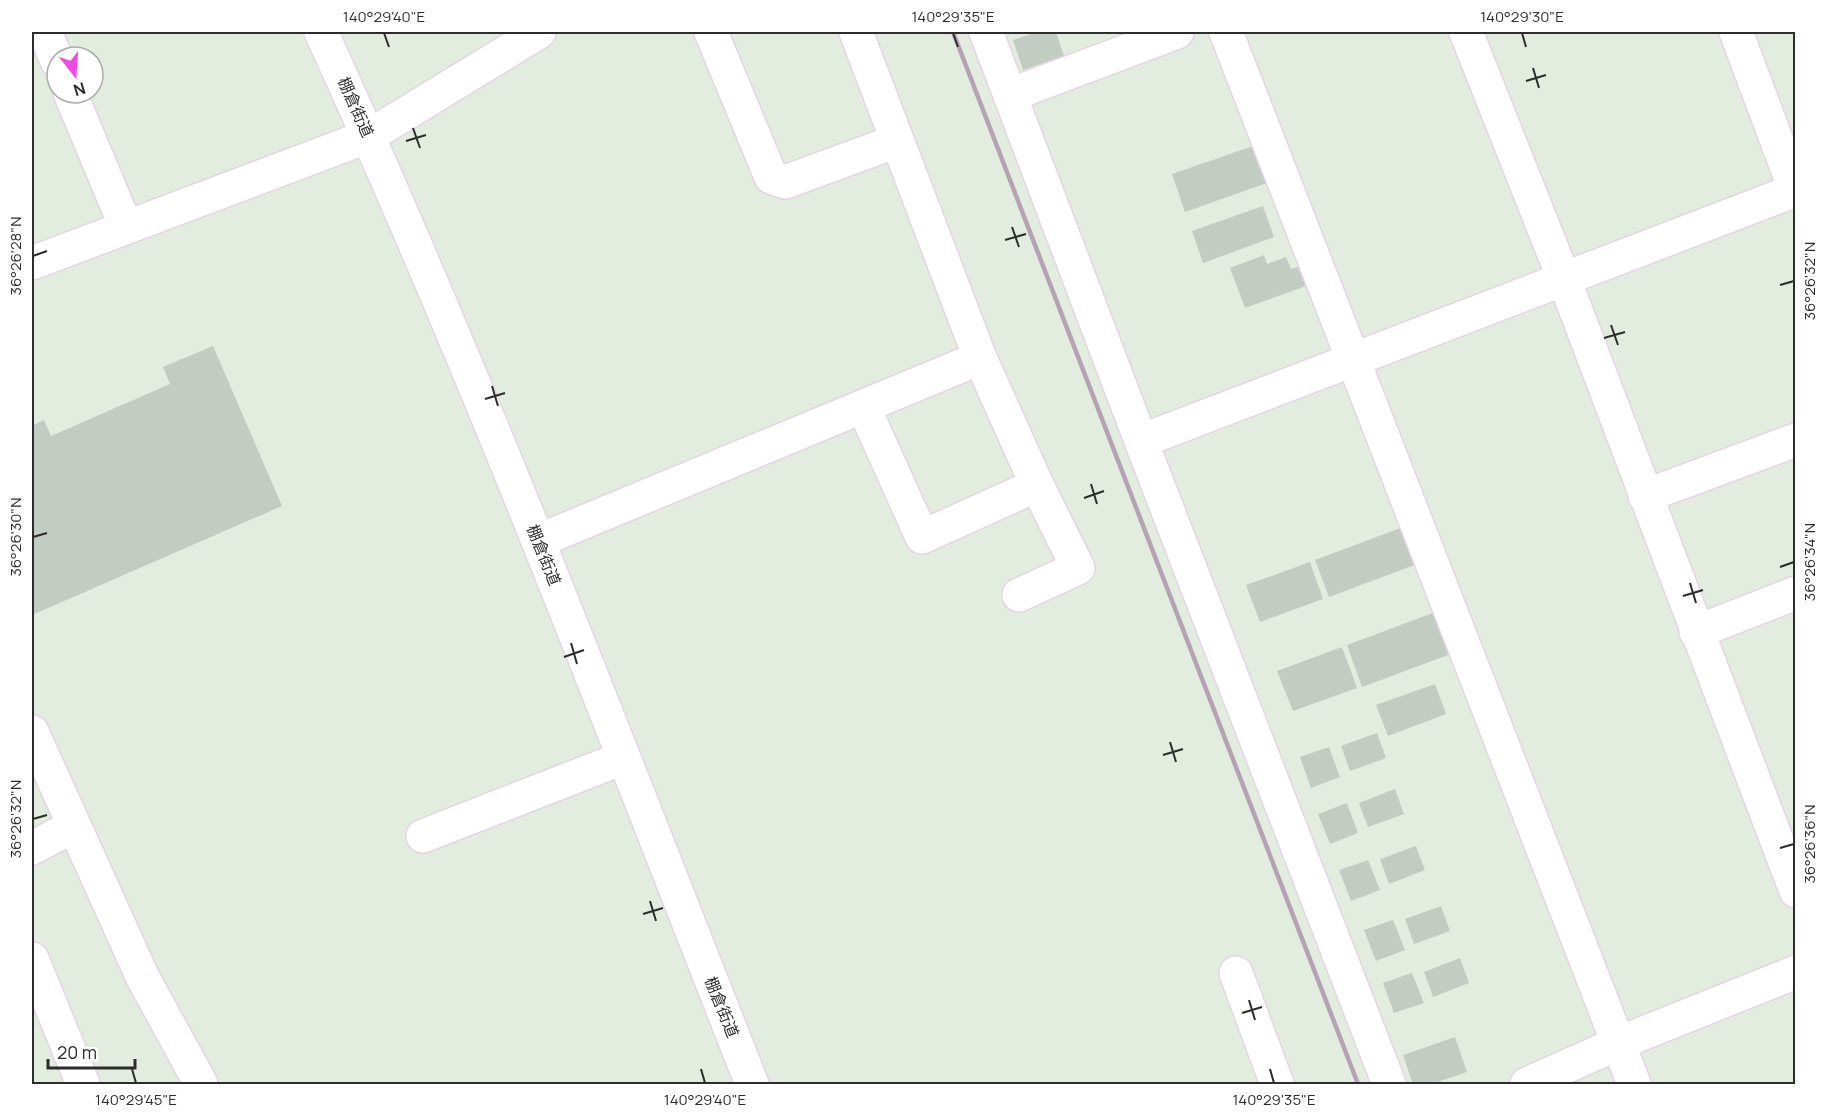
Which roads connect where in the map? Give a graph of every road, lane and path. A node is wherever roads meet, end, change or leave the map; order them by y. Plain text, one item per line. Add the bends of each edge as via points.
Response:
1 (321, 32) edge
2 (539, 32) edge
3 (711, 32) edge
4 (856, 32) edge
5 (986, 32) edge
6 (1178, 32) edge
7 (1226, 32) edge
8 (1466, 32) edge
9 (1736, 32) edge
10 (1010, 95) junction
11 (75, 105) edge
12 (369, 136) junction
13 (897, 141) junction
14 (1795, 190) edge
15 (126, 227) junction
16 (32, 263) edge
17 (1564, 279) junction
18 (980, 358) junction
19 (1353, 360) junction
20 (864, 408) junction
21 (1796, 440) edge
22 (1141, 441) junction
23 (1037, 485) junction
24 (1645, 496) junction
25 (538, 541) junction
26 (1796, 593) edge
27 (1018, 595) dead end
28 (1696, 632) junction
29 (32, 732) edge
30 (623, 758) junction
31 (74, 826) junction
32 (423, 836) dead end
33 (32, 849) edge
34 (1796, 891) edge
35 (32, 959) edge
36 (1796, 972) edge
37 (1236, 973) dead end
38 (1619, 1043) junction
39 (83, 1084) edge
40 (201, 1084) edge
41 (752, 1084) edge
42 (1277, 1084) edge
43 (1389, 1084) edge
44 (1527, 1084) edge
45 (1635, 1084) edge

1 - 12 street, 棚倉街道
2 - 12 street
3 - 13 street via 771,177 785,182
4 - 13 street
5 - 10 street
6 - 10 street
7 - 19 street
8 - 17 street
9 - 14 street
10 - 22 street
11 - 15 street
12 - 15 street
12 - 25 street, 棚倉街道
13 - 18 street
14 - 17 street
15 - 16 street
17 - 19 street
17 - 24 street
18 - 20 street
18 - 23 street
19 - 22 street
19 - 38 street
20 - 23 street via 922,537
20 - 25 street
21 - 24 street
22 - 43 street
23 - 27 street via 1078,568
24 - 28 street
25 - 30 street, 棚倉街道
26 - 28 street
28 - 34 street
29 - 31 street
30 - 32 street
30 - 41 street, 棚倉街道
31 - 33 street
31 - 40 street via 143,978
35 - 39 street
36 - 38 street
37 - 42 street
38 - 44 street
38 - 45 street

